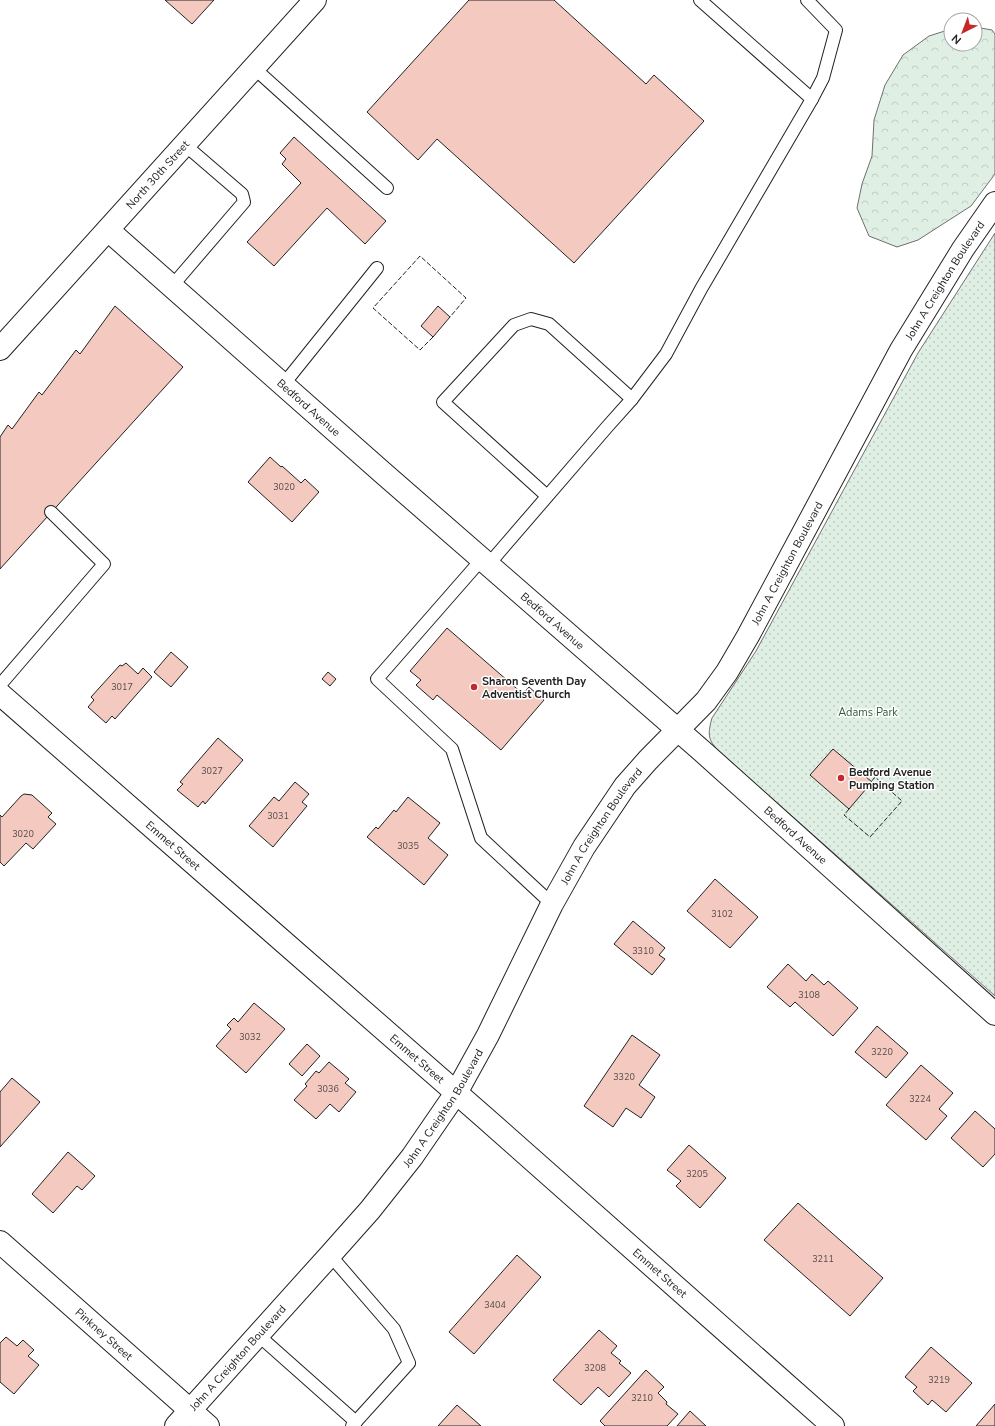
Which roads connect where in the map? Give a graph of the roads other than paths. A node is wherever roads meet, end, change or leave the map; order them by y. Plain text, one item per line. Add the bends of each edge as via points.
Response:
1 (315, 0) edge
2 (700, 0) edge
3 (806, 0) edge
4 (254, 68) junction
5 (812, 99) junction
6 (185, 145) junction
7 (387, 188) dead end
8 (995, 203) edge
9 (108, 230) junction
10 (377, 268) dead end
11 (172, 286) junction
12 (0, 349) edge
13 (283, 384) junction
14 (632, 399) junction
15 (547, 496) junction
16 (51, 512) dead end
17 (485, 562) junction
18 (0, 685) edge
19 (0, 694) edge
20 (678, 730) junction
21 (552, 904) junction
22 (995, 1014) edge
23 (456, 1093) junction
24 (0, 1242) edge
25 (330, 1255) junction
26 (258, 1335) junction
27 (183, 1418) edge
28 (354, 1424) edge
29 (208, 1426) edge
30 (833, 1426) edge

1 - 4 street, North 30th Street
2 - 5 lane
3 - 5 lane via 836,30 823,78
4 - 6 street, North 30th Street
4 - 7 lane
5 - 14 lane via 666,354
6 - 9 street, North 30th Street
6 - 11 lane via 242,194 244,202
8 - 20 street, John A Creighton Boulevard via 963,249 901,350 727,672 706,701
9 - 11 street, Bedford Avenue
9 - 12 street, North 30th Street
10 - 13 lane
11 - 13 street, Bedford Avenue
13 - 17 street, Bedford Avenue
14 - 15 lane
14 - 15 lane via 549,324 531,320 514,325 443,402
15 - 17 lane
16 - 18 lane via 104,564
17 - 20 street, Bedford Avenue
17 - 21 lane via 377,678 452,749 480,838
19 - 23 street, Emmet Street
20 - 21 street, John A Creighton Boulevard via 625,786 584,847
20 - 22 street, Bedford Avenue
21 - 23 street, John A Creighton Boulevard via 488,1035
23 - 25 street, John A Creighton Boulevard via 412,1157
23 - 30 street, Emmet Street
24 - 27 street, Pinkney Street
25 - 26 street, John A Creighton Boulevard
25 - 28 lane via 394,1329 409,1363
26 - 27 street, John A Creighton Boulevard
26 - 28 lane
27 - 29 street, Pinkney Street

